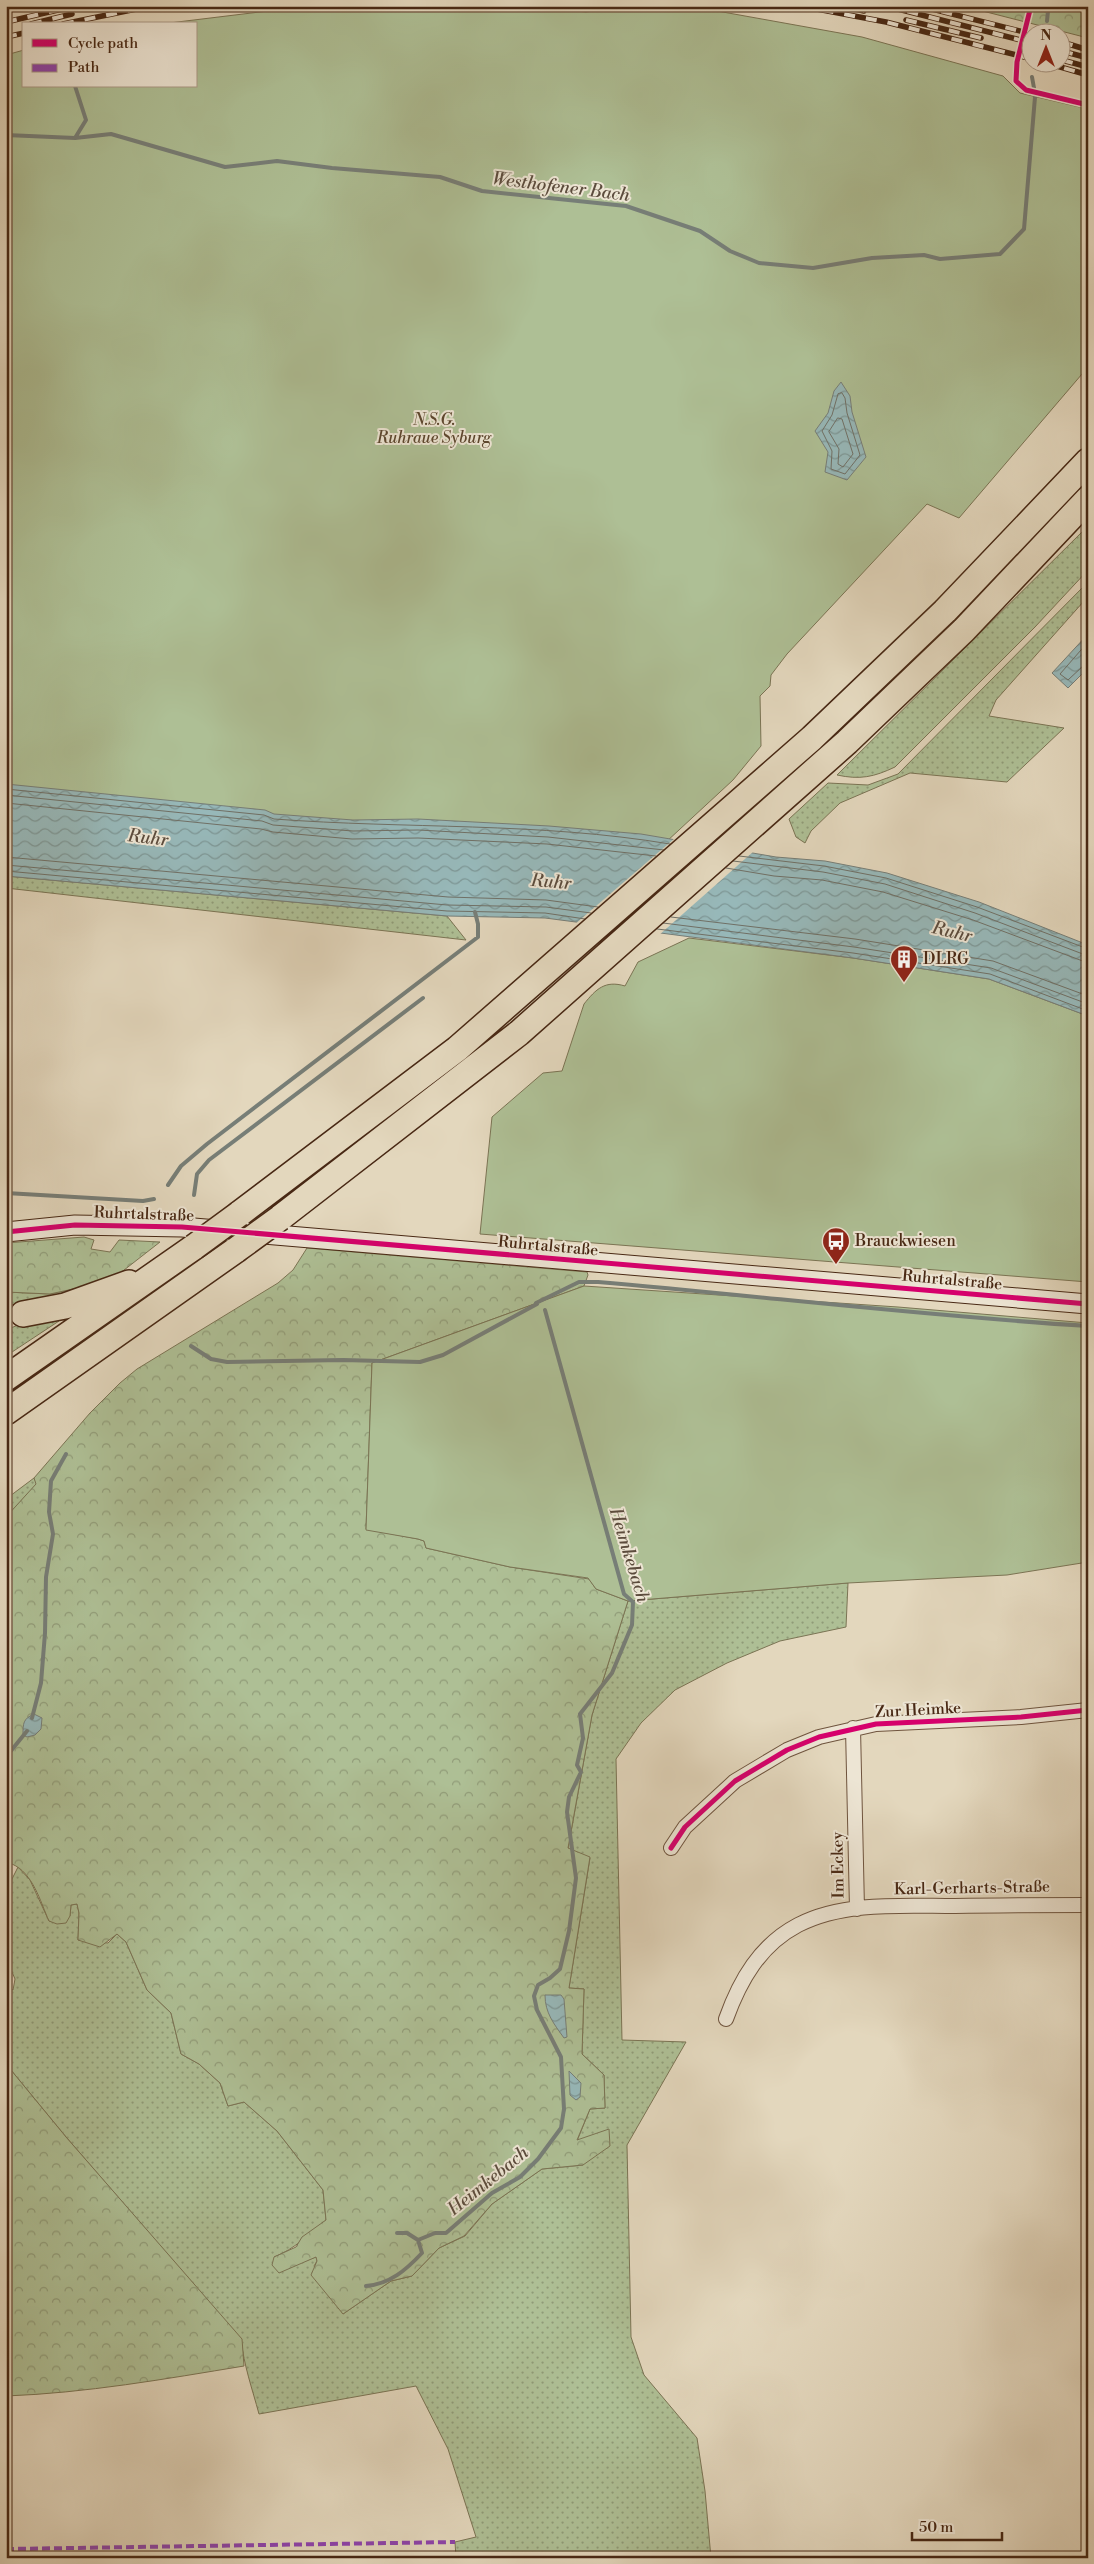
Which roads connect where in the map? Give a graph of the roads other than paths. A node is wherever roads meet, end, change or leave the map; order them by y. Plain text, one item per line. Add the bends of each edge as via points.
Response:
1 (1088, 461) edge
2 (1088, 499) edge
3 (6, 1232) edge
4 (164, 1270) junction
5 (1088, 1304) edge
6 (23, 1314) dead end
7 (6, 1378) edge
8 (6, 1412) edge
9 (1088, 1710) edge
10 (853, 1728) junction
11 (671, 1848) dead end
12 (1088, 1905) edge
13 (857, 1909) junction
14 (726, 2019) dead end

1 - 4 highway, bridge via 945,611 812,738 449,1055
2 - 8 highway, bridge via 964,630 847,742 519,1033 280,1218
3 - 5 main road, Ruhrtalstraße via 75,1225 182,1227
4 - 6 highway via 65,1306
4 - 7 highway
9 - 10 street, Zur Heimke
10 - 11 street, Zur Heimke via 800,1744 745,1774 685,1827
10 - 13 street, Im Eckey
12 - 13 street, Karl-Gerharts-Straße
13 - 14 street, Im Eckey via 809,1920 775,1941 748,1969

